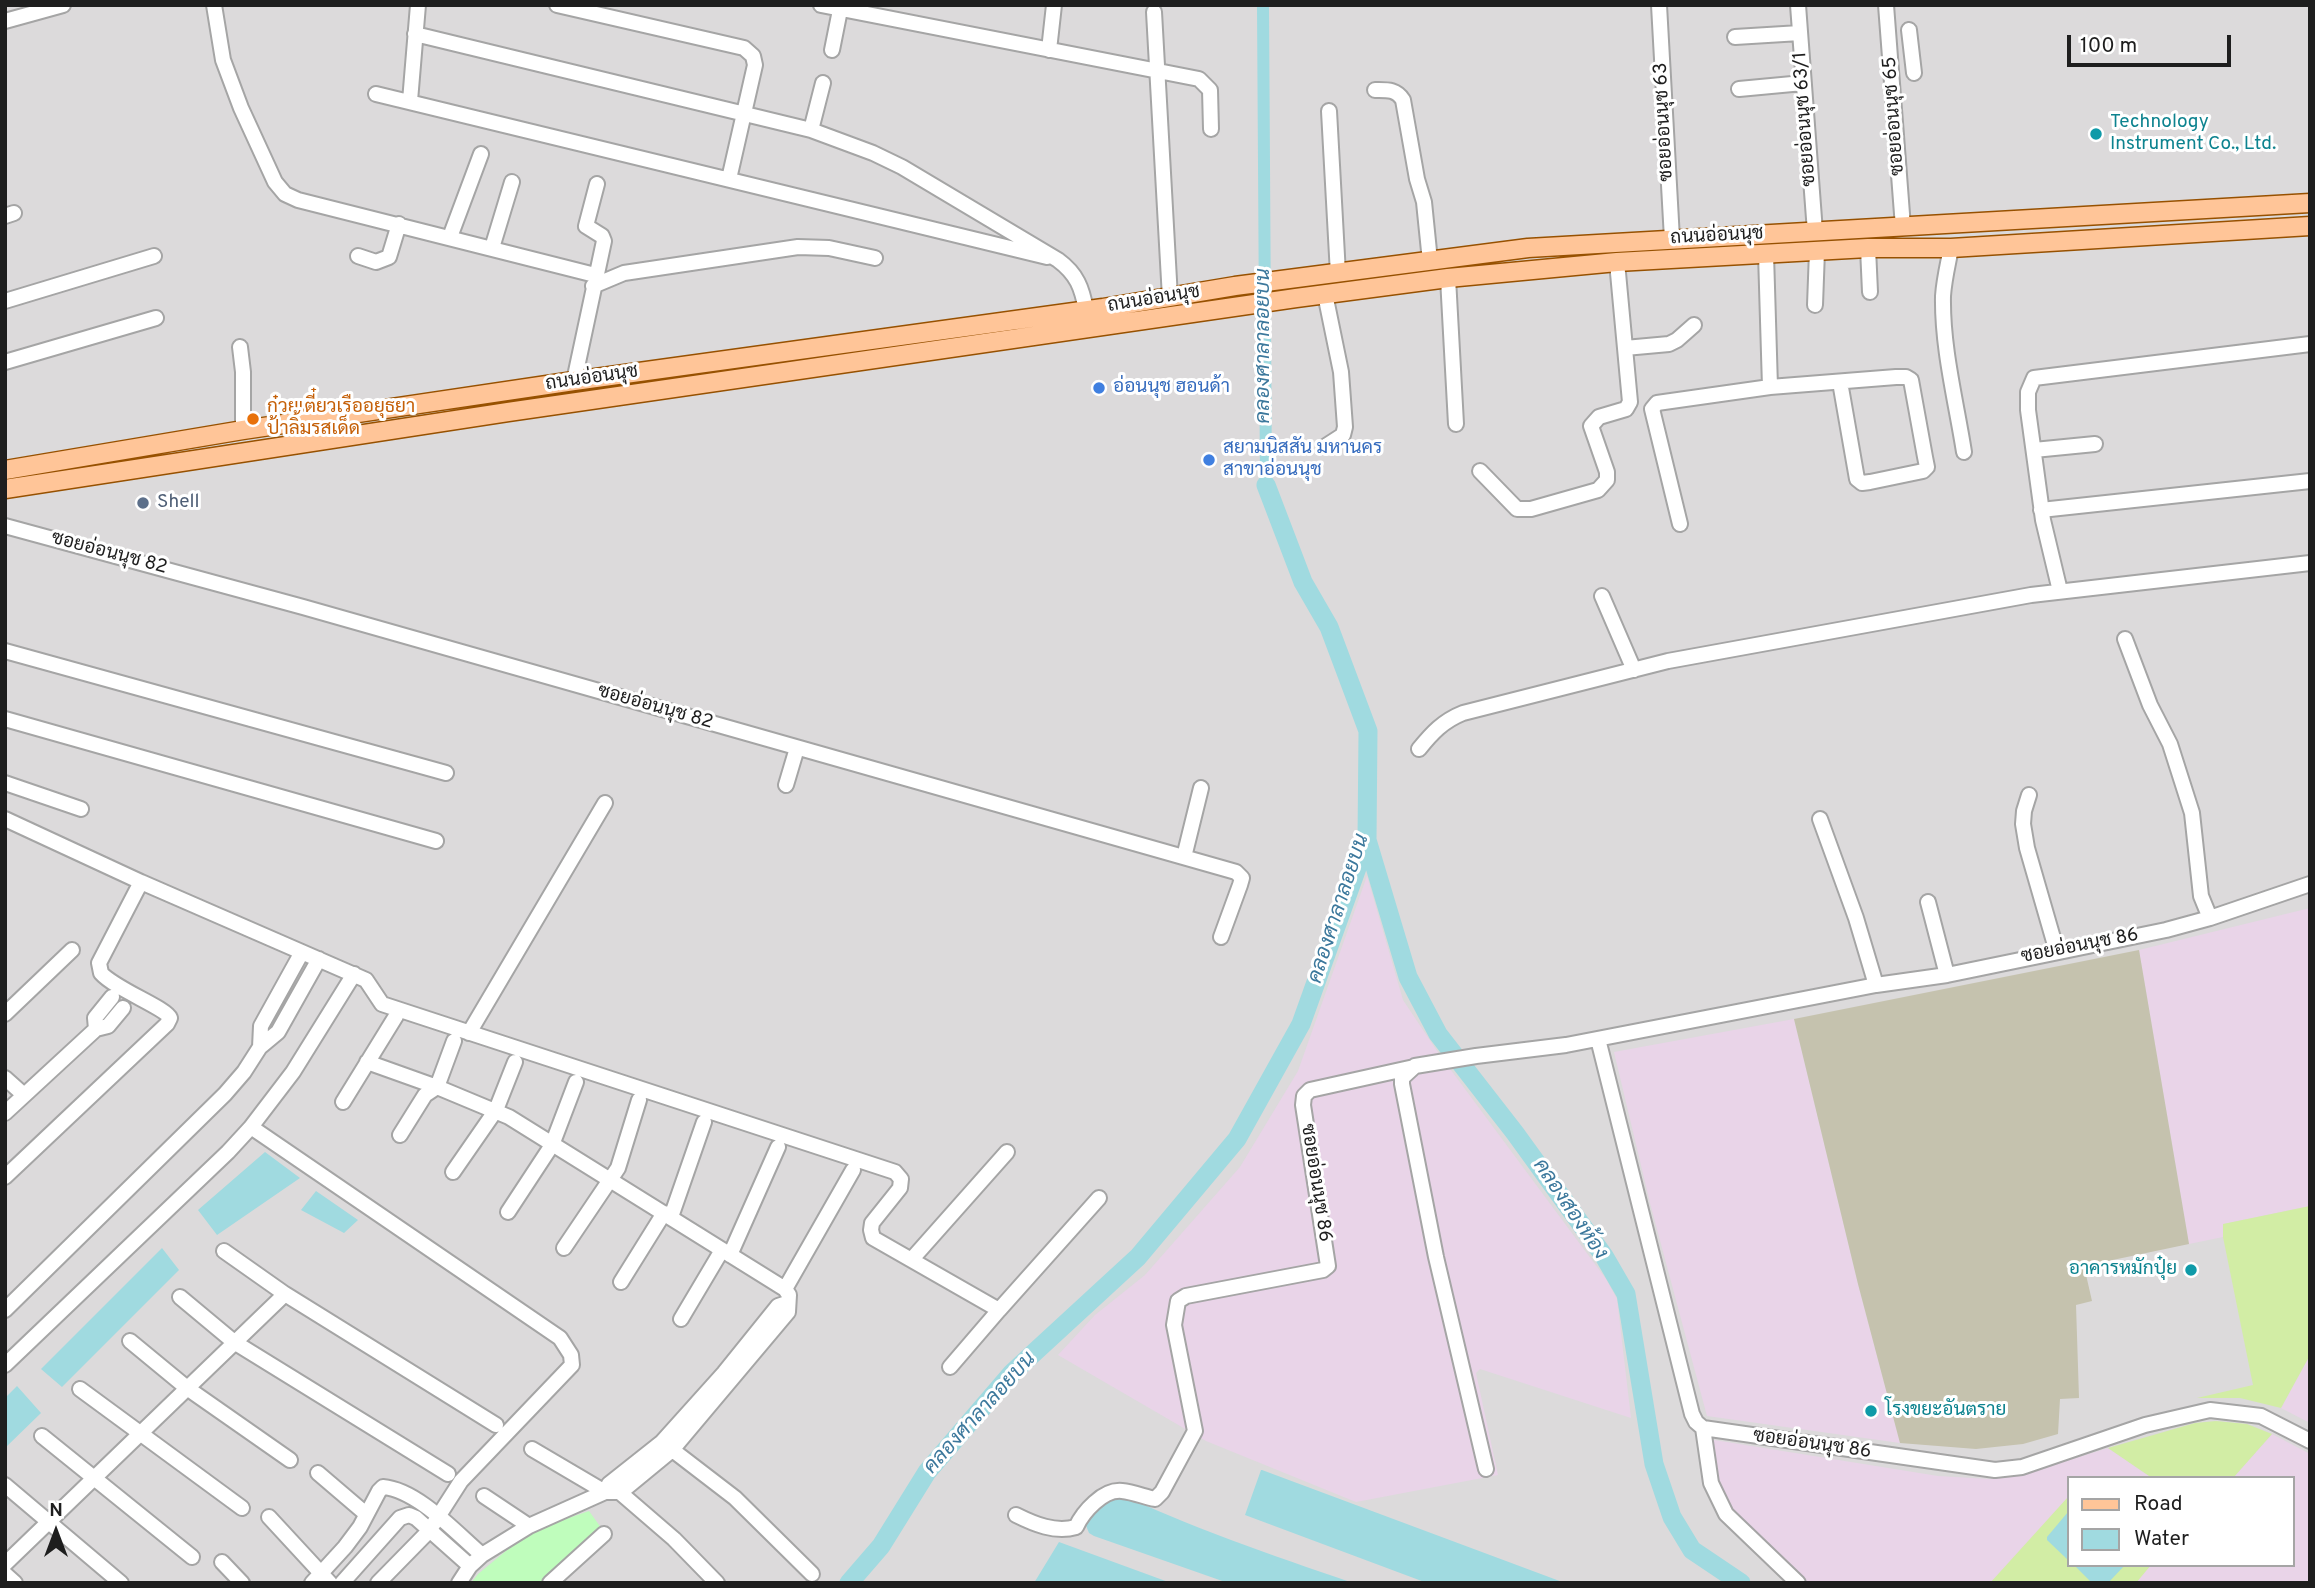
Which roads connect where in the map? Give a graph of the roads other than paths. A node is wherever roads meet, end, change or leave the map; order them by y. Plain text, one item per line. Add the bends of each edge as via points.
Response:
1 (63, 5) edge
2 (214, 5) edge
3 (418, 5) edge
4 (557, 5) edge
5 (821, 5) edge
6 (1054, 5) edge
7 (1659, 5) edge
8 (1798, 5) edge
9 (1886, 5) edge
10 (841, 7) edge
11 (1154, 12) dead end
12 (5, 21) edge
13 (1909, 30) dead end
14 (1800, 33) junction
15 (415, 34) junction
16 (1735, 37) dead end
17 (832, 50) dead end
18 (1049, 50) junction
19 (1912, 53) junction
20 (1890, 55) junction
21 (1156, 71) junction
22 (1914, 73) dead end
23 (823, 83) dead end
24 (1803, 83) junction
25 (1739, 89) dead end
26 (1375, 90) dead end
27 (376, 94) dead end
28 (410, 101) junction
29 (1329, 111) dead end
30 (744, 114) junction
31 (1211, 129) dead end
32 (811, 130) junction
33 (481, 154) dead end
34 (729, 178) junction
35 (512, 182) dead end
36 (597, 184) dead end
37 (2310, 203) edge
38 (2150, 211) junction
39 (399, 225) junction
40 (2310, 226) edge
41 (1903, 227) junction
42 (1815, 232) junction
43 (2151, 235) junction
44 (450, 237) junction
45 (1672, 239) junction
46 (492, 248) junction
47 (1868, 248) junction
48 (1905, 248) junction
49 (1951, 248) junction
50 (1817, 251) junction
51 (1766, 254) junction
52 (154, 257) dead end
53 (358, 257) dead end
54 (875, 258) dead end
55 (1058, 260) junction
56 (1430, 261) junction
57 (1617, 262) junction
58 (1338, 274) junction
59 (1448, 278) junction
60 (594, 281) junction
61 (1870, 292) dead end
62 (1325, 294) junction
63 (1170, 298) junction
64 (5, 301) edge
65 (1815, 305) dead end
66 (1086, 310) junction
67 (156, 318) dead end
68 (1694, 325) dead end
69 (2310, 344) edge
70 (240, 346) dead end
71 (1625, 348) junction
72 (5, 362) edge
73 (574, 381) junction
74 (1840, 382) junction
75 (1770, 387) junction
76 (505, 391) junction
77 (508, 412) junction
78 (1456, 424) dead end
79 (243, 430) junction
80 (2095, 444) dead end
81 (1326, 446) dead end
82 (2034, 450) junction
83 (1965, 453) dead end
84 (5, 470) edge
85 (1480, 471) dead end
86 (2310, 481) edge
87 (5, 489) edge
88 (2041, 510) junction
89 (1680, 524) dead end
90 (5, 526) edge
91 (2310, 563) edge
92 (2060, 591) junction
93 (1602, 596) dead end
94 (2125, 639) dead end
95 (5, 651) edge
96 (1634, 670) junction
97 (5, 719) edge
98 (797, 748) junction
99 (1419, 749) dead end
100 (446, 773) dead end
101 (5, 783) edge
102 (786, 785) dead end
103 (1201, 788) dead end
104 (2029, 795) dead end
105 (605, 803) dead end
106 (81, 810) dead end
107 (5, 819) edge
108 (1820, 819) dead end
109 (436, 841) dead end
110 (1184, 857) junction
111 (141, 882) junction
112 (2310, 884) edge
113 (1928, 902) dead end
114 (2210, 918) junction
115 (1221, 937) dead end
116 (72, 950) dead end
117 (302, 951) junction
118 (2057, 952) junction
119 (319, 959) junction
120 (354, 974) junction
121 (1947, 975) junction
122 (1876, 985) junction
123 (122, 998) junction
124 (5, 1014) edge
125 (396, 1016) dead end
126 (469, 1033) junction
127 (1598, 1039) junction
128 (454, 1041) dead end
129 (260, 1048) junction
130 (367, 1062) junction
131 (515, 1062) dead end
132 (1415, 1066) junction
133 (5, 1078) edge
134 (576, 1082) dead end
135 (437, 1087) junction
136 (24, 1095) junction
137 (639, 1100) dead end
138 (343, 1102) dead end
139 (496, 1110) junction
140 (5, 1113) edge
141 (704, 1122) dead end
142 (251, 1127) junction
143 (400, 1135) dead end
144 (552, 1145) junction
145 (778, 1147) dead end
146 (1007, 1152) dead end
147 (853, 1170) dead end
148 (453, 1172) dead end
149 (5, 1177) edge
150 (609, 1180) junction
151 (1099, 1198) dead end
152 (508, 1212) dead end
153 (668, 1215) junction
154 (564, 1248) dead end
155 (224, 1251) dead end
156 (726, 1252) junction
157 (912, 1259) junction
158 (621, 1282) dead end
159 (285, 1294) junction
160 (786, 1296) junction
161 (180, 1297) dead end
162 (999, 1310) junction
163 (5, 1311) edge
164 (681, 1319) dead end
165 (130, 1341) dead end
166 (234, 1342) junction
167 (5, 1365) edge
168 (950, 1367) dead end
169 (187, 1388) junction
170 (80, 1389) dead end
171 (496, 1425) dead end
172 (1703, 1428) junction
173 (139, 1434) junction
174 (42, 1436) dead end
175 (2310, 1441) edge
176 (667, 1446) junction
177 (532, 1449) dead end
178 (290, 1460) dead end
179 (1486, 1469) dead end
180 (318, 1473) dead end
181 (448, 1474) dead end
182 (93, 1478) junction
183 (5, 1485) edge
184 (612, 1490) junction
185 (484, 1496) dead end
186 (242, 1508) dead end
187 (366, 1514) junction
188 (438, 1515) junction
189 (1016, 1515) dead end
190 (269, 1517) dead end
191 (50, 1521) junction
192 (529, 1526) junction
193 (429, 1531) junction
194 (604, 1534) dead end
195 (482, 1555) junction
196 (192, 1557) dead end
197 (222, 1562) dead end
198 (5, 1564) edge
199 (470, 1566) junction
200 (5, 1574) edge
201 (812, 1574) dead end
202 (321, 1579) edge
203 (15, 1583) edge
204 (121, 1583) edge
205 (242, 1583) edge
206 (342, 1583) edge
207 (378, 1583) edge
208 (459, 1583) edge
209 (550, 1583) edge
210 (717, 1583) edge
211 (1798, 1583) edge

1 - 12 street
2 - 39 street via 223,60 275,182 285,194
3 - 15 street
4 - 30 street via 744,48 753,55 755,65
5 - 10 street
6 - 18 street
7 - 45 street, ซอยอ่อนนุช 63
8 - 14 street, ซอยอ่อนนุช 63/1
9 - 20 street, ซอยอ่อนนุช 65
10 - 17 street
10 - 18 street
11 - 21 street
13 - 19 street
14 - 16 street
14 - 24 street, ซอยอ่อนนุช 63/1
15 - 28 street
15 - 30 street
18 - 21 street
19 - 20 street
19 - 22 street
20 - 41 street, ซอยอ่อนนุช 65
21 - 31 street via 1206,83
21 - 63 street
23 - 32 street
24 - 25 street
24 - 42 street, ซอยอ่อนนุช 63/1
26 - 56 street via 1393,91 1403,100 1424,202
27 - 28 street
28 - 34 street
29 - 58 street
30 - 32 street
30 - 34 street
32 - 55 street via 902,167
33 - 44 street
34 - 55 street
35 - 46 street
36 - 60 street via 586,226 604,241
37 - 38 main road, ถนนอ่อนนุช
38 - 41 main road, ถนนอ่อนนุช
38 - 43 main road
39 - 44 street
39 - 53 street via 388,257 376,262
40 - 43 main road, ถนนอ่อนนุช
41 - 42 main road, ถนนอ่อนนุช
41 - 48 main road
42 - 45 main road, ถนนอ่อนนุช
43 - 49 main road, ถนนอ่อนนุช
44 - 46 street
45 - 56 main road, ถนนอ่อนนุช via 1528,248
46 - 60 street
47 - 48 main road, ถนนอ่อนนุช
47 - 50 main road, ถนนอ่อนนุช
47 - 61 street
48 - 49 main road, ถนนอ่อนนุช
49 - 83 street via 1944,309
50 - 51 main road, ถนนอ่อนนุช
50 - 65 street
51 - 57 main road, ถนนอ่อนนุช
51 - 75 street
52 - 64 street
54 - 60 street via 798,247
55 - 66 street via 1078,281
56 - 58 main road, ถนนอ่อนนุช
57 - 59 main road, ถนนอ่อนนุช
57 - 71 street
58 - 63 main road, ถนนอ่อนนุช
59 - 62 main road, ถนนอ่อนนุช
59 - 78 street
60 - 73 street
62 - 77 main road, ถนนอ่อนนุช
62 - 81 street via 1341,372 1345,427 1343,435
63 - 66 main road, ถนนอ่อนนุช
66 - 73 main road, ถนนอ่อนนุช
67 - 72 street
68 - 71 street via 1669,344
69 - 82 street via 2035,378 2028,392
70 - 79 street
71 - 85 street via 1630,402 1626,408 1599,416 1591,426 1607,472 1598,491 1517,509
73 - 76 main road, ถนนอ่อนนุช
74 - 74 street via 1857,479 1862,483 1923,471 1927,467 1911,380
74 - 75 street
75 - 89 street via 1657,403 1652,409
76 - 77 main road
76 - 79 main road, ถนนอ่อนนุช
77 - 87 main road, ถนนอ่อนนุช
79 - 84 main road, ถนนอ่อนนุช
80 - 82 street
82 - 88 street
86 - 88 street
88 - 92 street
90 - 98 street, ซอยอ่อนนุช 82
91 - 92 street
92 - 96 street
93 - 96 street
94 - 114 street via 2167,737 2192,813 2201,896
95 - 100 street
96 - 99 street via 1463,713 1435,730
97 - 109 street
98 - 102 street
98 - 110 street, ซอยอ่อนนุช 82
101 - 106 street
103 - 110 street
104 - 118 street via 2023,824 2027,848
105 - 126 street
107 - 111 street
108 - 122 street
110 - 115 street, ซอยอ่อนนุช 82 via 1236,872 1242,878
111 - 117 street
111 - 123 street via 99,963 101,973
112 - 114 street, ซอยอ่อนนุช 86
113 - 121 street
114 - 118 street, ซอยอ่อนนุช 86
116 - 124 street
117 - 119 street
117 - 129 street via 261,1026
118 - 121 street, ซอยอ่อนนุช 86
119 - 120 street
119 - 129 street via 278,1032
120 - 126 street via 366,980 382,1004
120 - 142 street via 293,1072
121 - 122 street, ซอยอ่อนนุช 86
122 - 127 street, ซอยอ่อนนุช 86
123 - 136 street via 107,1026 96,1029
123 - 149 street via 170,1018
125 - 130 street
126 - 157 street via 895,1172 901,1179 900,1188 871,1230 873,1238
127 - 132 street, ซอยอ่อนนุช 86
127 - 172 street via 1692,1413
128 - 135 street
129 - 163 street via 225,1094
130 - 135 street
130 - 138 street
131 - 139 street
132 - 179 street via 1402,1078 1402,1084 1436,1257
132 - 189 street, ซอยอ่อนนุช 86 via 1310,1090 1304,1096 1328,1266 1324,1270 1178,1301 1174,1325 1195,1431 1162,1492 1155,1499 1121,1490 1105,1496 1081,1515 1076,1527 1065,1530 1036,1525
133 - 136 street
134 - 144 street
135 - 139 street
135 - 143 street via 425,1094
136 - 140 street
137 - 150 street via 618,1168
139 - 144 street
139 - 148 street
141 - 153 street
142 - 167 street
142 - 188 street via 559,1338 571,1355 572,1365 461,1481
144 - 150 street
144 - 152 street
145 - 156 street
146 - 157 street
147 - 160 street
150 - 153 street
150 - 154 street
151 - 162 street
153 - 156 street
153 - 158 street
155 - 159 street
156 - 160 street
156 - 164 street
157 - 162 street
159 - 166 street
159 - 171 street
160 - 176 street via 788,1312
161 - 166 street
162 - 168 street
165 - 169 street
166 - 169 street
166 - 181 street
169 - 173 street
169 - 178 street
170 - 173 street
172 - 175 street, ซอยอ่อนนุช 86 via 1994,1470 2022,1467 2145,1425 2210,1410 2261,1416
172 - 211 street via 1711,1483 1726,1514
173 - 182 street
173 - 186 street
174 - 182 street
176 - 184 street
176 - 201 street via 735,1498
177 - 184 street
180 - 187 street
182 - 191 street
182 - 196 street
183 - 191 street
184 - 192 street
184 - 210 street via 692,1556
185 - 192 street
187 - 188 street via 383,1487 403,1492
187 - 202 street
188 - 193 street
188 - 195 street
190 - 202 street
191 - 198 street
191 - 204 street
192 - 195 street
193 - 199 street
193 - 206 street via 416,1518 400,1518
193 - 207 street
194 - 209 street
195 - 199 street
197 - 205 street
199 - 208 street
200 - 203 street

